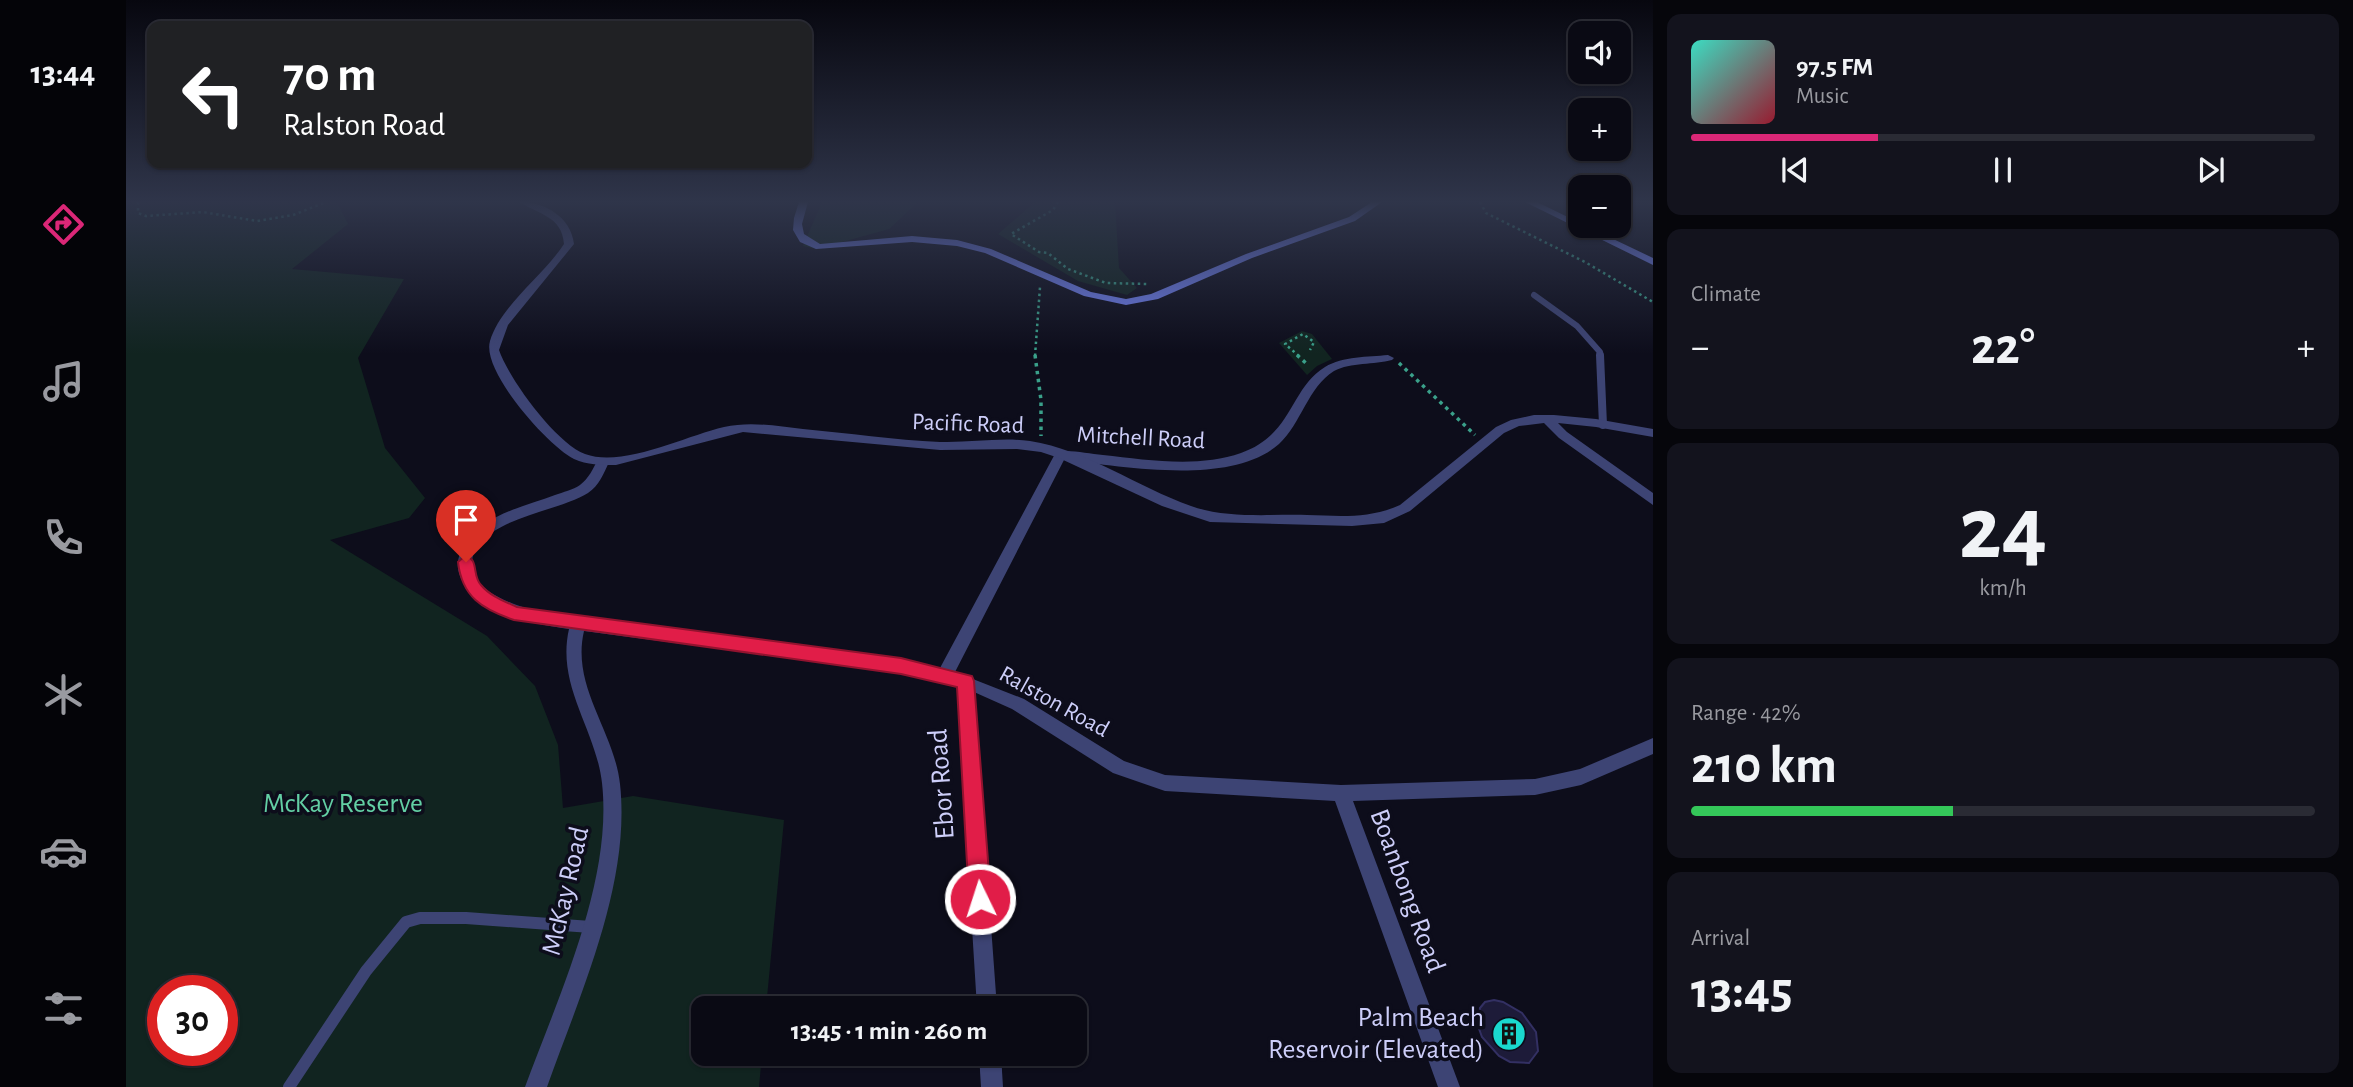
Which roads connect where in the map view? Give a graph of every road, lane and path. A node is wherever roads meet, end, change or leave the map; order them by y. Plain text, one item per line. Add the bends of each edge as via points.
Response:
1 (562, 253) edge
2 (992, 253) edge
3 (1046, 253) edge
4 (1258, 253) edge
5 (1566, 253) edge
6 (1634, 253) edge
7 (1653, 262) edge
8 (1042, 274) junction
9 (1157, 284) dead end
10 (1534, 295) dead end
11 (1653, 302) edge
12 (1310, 351) dead end
13 (1388, 358) joint
14 (1308, 365) dead end
15 (1547, 419) junction
16 (1603, 425) junction
17 (1653, 433) edge
18 (1483, 443) junction
19 (1041, 448) junction
20 (1060, 455) junction
21 (603, 461) junction
22 (1653, 500) edge
23 (578, 624) junction
24 (945, 676) junction
25 (965, 681) junction
26 (1653, 747) edge
27 (1341, 793) junction
28 (591, 927) junction
29 (986, 996) edge
30 (991, 1066) edge
31 (289, 1087) edge
32 (536, 1087) edge
33 (992, 1087) edge
34 (1449, 1087) edge

1 - 21 street, Pacific Road via 496,338 493,351 517,397 555,436 583,459
2 - 8 main road
3 - 9 path via 1069,269 1105,283
4 - 8 main road via 1126,302 1102,298
5 - 11 path
6 - 7 main road
8 - 19 path via 1034,348
10 - 16 lane via 1577,326 1600,352
12 - 14 path via 1314,342 1303,334 1285,344
13 - 18 path via 1403,365
13 - 20 street, Mitchell Road via 1326,372 1280,437 1250,456 1172,465
15 - 16 street, Pacific Road
15 - 18 street, Pacific Road via 1515,422
15 - 22 street
16 - 17 street, Pacific Road
18 - 20 street, Pacific Road via 1405,508 1384,518 1352,521 1210,517
19 - 20 street, Pacific Road
19 - 21 street, Pacific Road via 933,445 743,428
20 - 24 street
21 - 23 street, Ralston Road via 583,490 480,533 466,562 468,579 489,602 514,613
23 - 24 street, Ralston Road via 887,664
23 - 28 street, McKay Road via 575,667 604,753 612,804 606,867
24 - 25 street, Ralston Road
25 - 27 street, Ralston Road via 1018,704 1119,767 1165,783
25 - 29 street, Ebor Road
26 - 27 street, Ralston Road via 1581,777 1535,787
27 - 34 street, Boanbong Road
28 - 31 lane via 431,916 404,922
28 - 32 street, McKay Road
30 - 33 street

